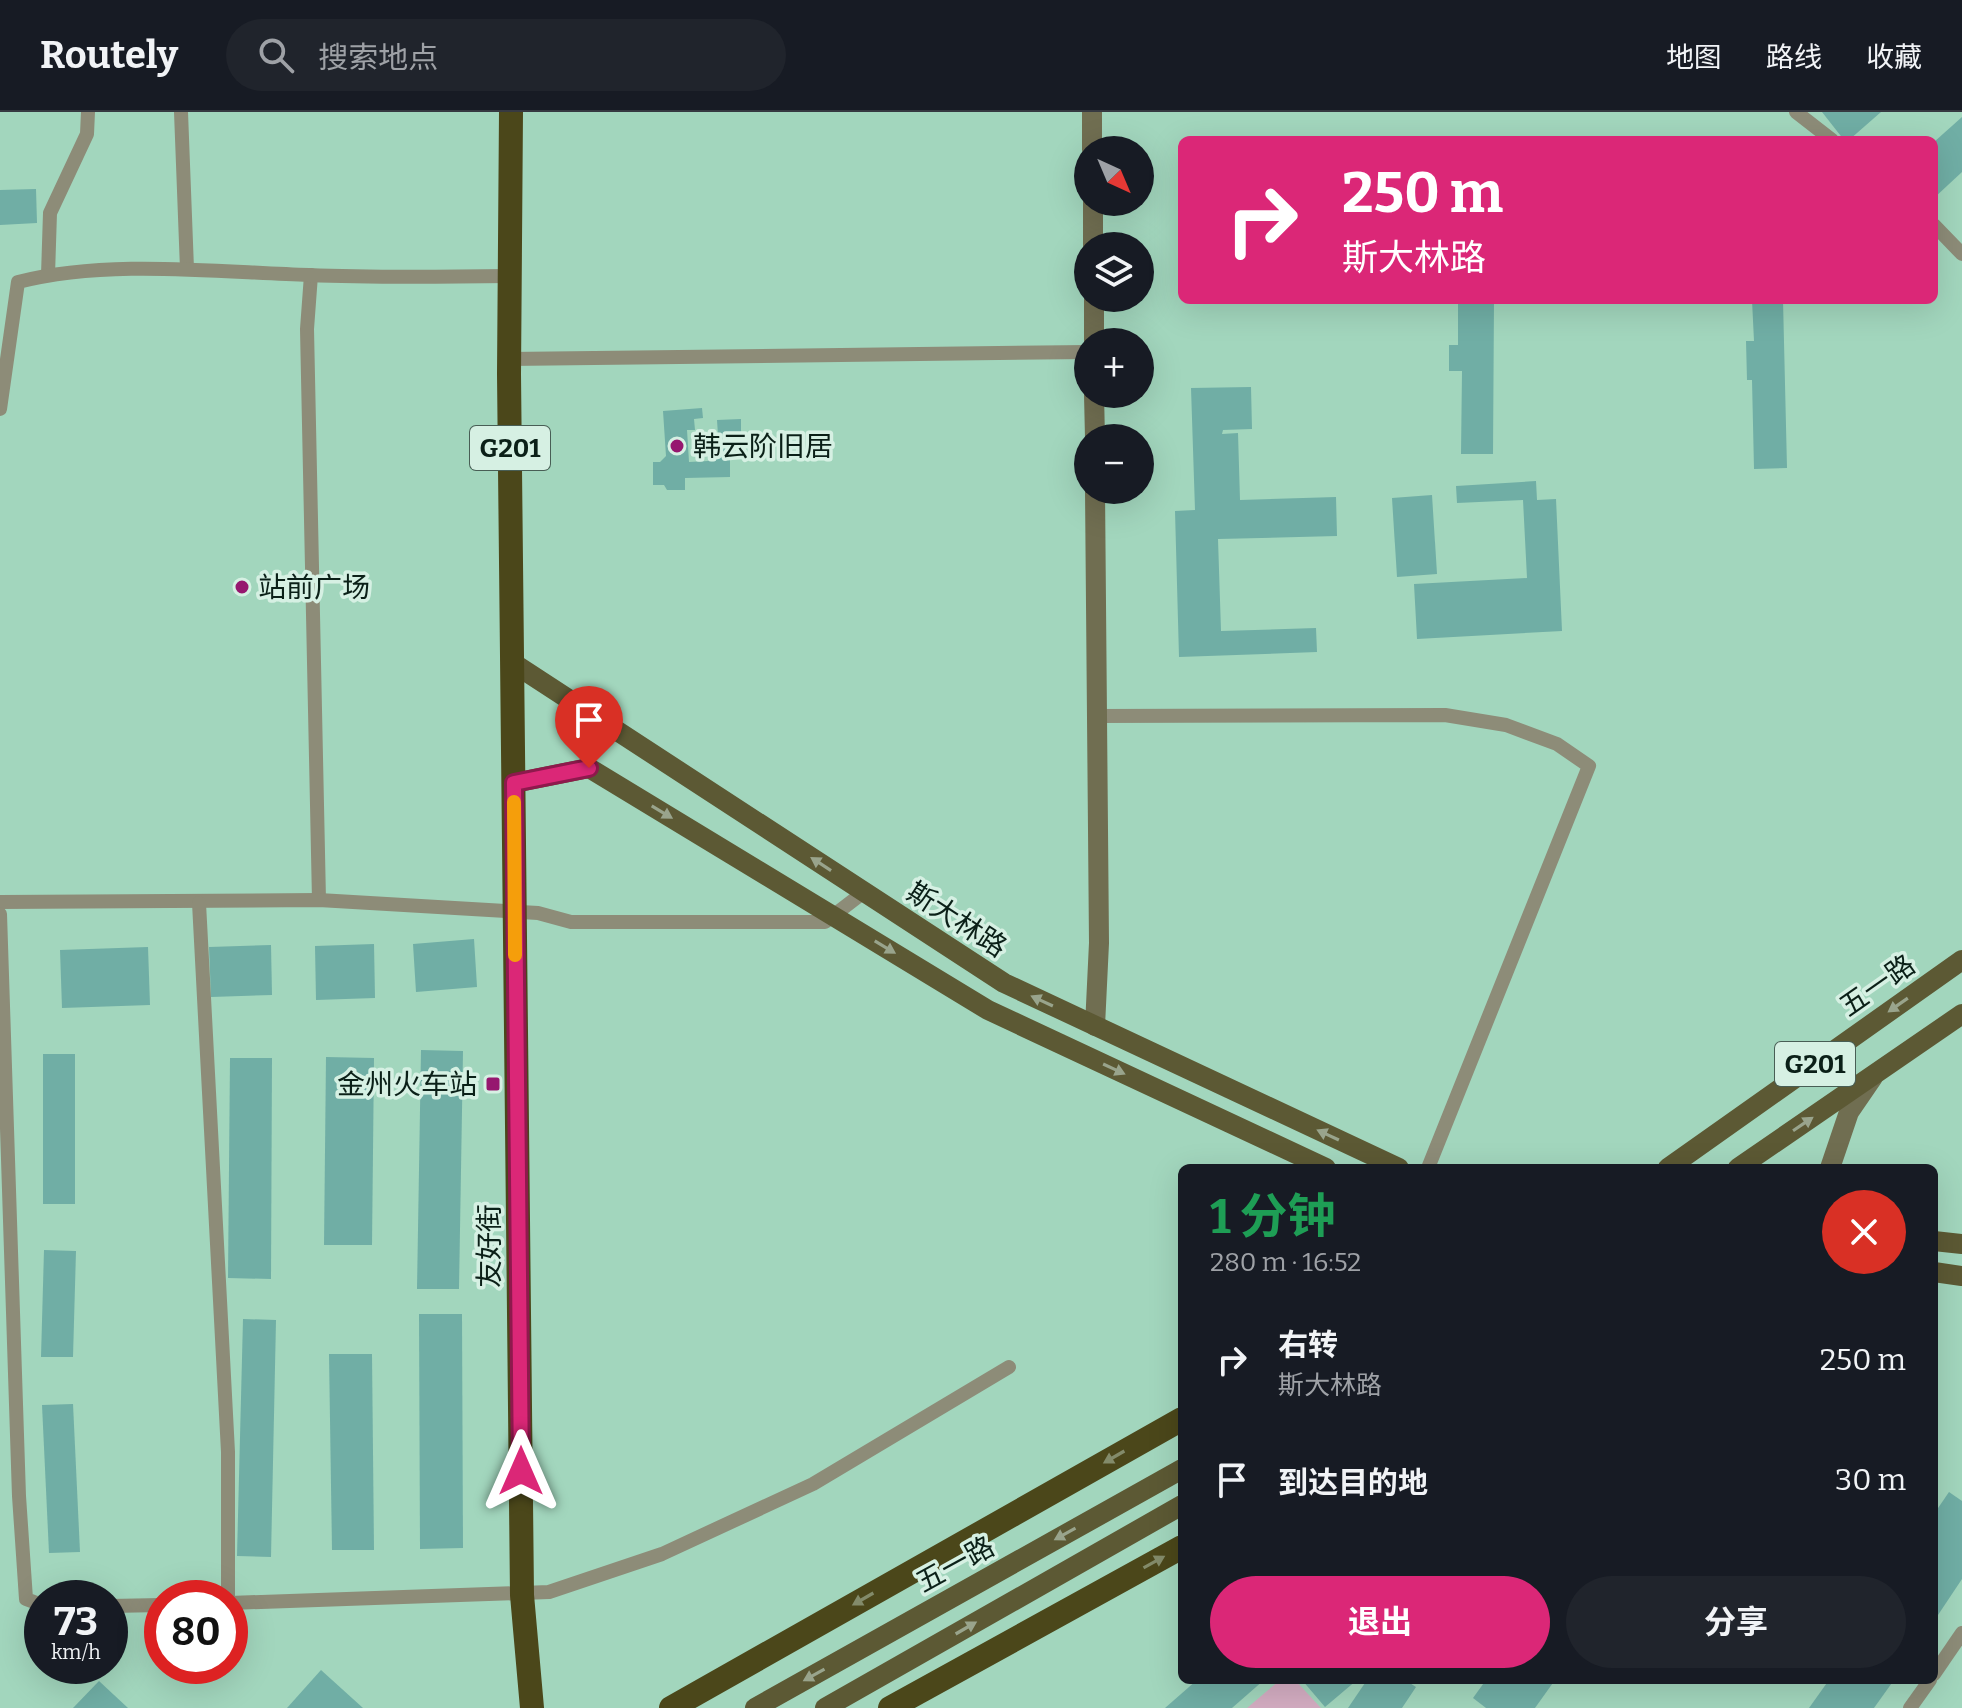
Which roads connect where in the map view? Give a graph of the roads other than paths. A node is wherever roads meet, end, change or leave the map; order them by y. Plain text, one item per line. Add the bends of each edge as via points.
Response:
1 (88, 112) edge
2 (181, 112) edge
3 (511, 112) edge
4 (1092, 112) edge
5 (1796, 112) edge
6 (1092, 136) edge
7 (1827, 136) edge
8 (1938, 229) edge
9 (1962, 254) edge
10 (187, 269) junction
11 (48, 275) junction
12 (311, 275) junction
13 (510, 276) junction
14 (18, 282) junction
15 (0, 284) edge
16 (1074, 352) edge
17 (509, 359) junction
18 (0, 409) edge
19 (1095, 504) edge
20 (513, 663) junction
21 (1097, 716) junction
22 (514, 783) junction
23 (864, 892) junction
24 (319, 900) junction
25 (0, 902) edge
26 (199, 903) junction
27 (513, 912) junction
28 (0, 914) edge
29 (834, 916) junction
30 (1962, 960) edge
31 (1962, 1014) edge
32 (1095, 1026) junction
33 (1873, 1077) junction
34 (1317, 1164) edge
35 (1390, 1164) edge
36 (1430, 1164) edge
37 (1674, 1164) edge
38 (1744, 1164) edge
39 (1831, 1164) edge
40 (1938, 1241) edge
41 (1962, 1244) edge
42 (1938, 1273) edge
43 (1962, 1276) edge
44 (1009, 1367) dead end
45 (1178, 1421) edge
46 (1178, 1471) edge
47 (1178, 1507) edge
48 (1178, 1549) edge
49 (25, 1580) edge
50 (229, 1580) edge
51 (522, 1595) junction
52 (248, 1600) edge
53 (1962, 1633) edge
54 (1962, 1652) edge
55 (1938, 1669) edge
56 (1938, 1674) edge
57 (1928, 1684) edge
58 (1929, 1684) edge
59 (532, 1708) edge
60 (671, 1708) edge
61 (755, 1708) edge
62 (825, 1708) edge
63 (890, 1708) edge
64 (1910, 1708) edge
65 (1918, 1708) edge

1 - 11 street via 87,134 50,213
2 - 10 street
3 - 13 highway, G201
4 - 6 street
5 - 7 street
8 - 9 street
10 - 11 street
10 - 12 street
11 - 14 street
12 - 13 street
12 - 24 street via 307,329
13 - 17 highway, G201
14 - 15 street
14 - 18 street
16 - 17 street
17 - 20 highway, G201
19 - 21 street
20 - 22 highway, G201
23 -> 20 main road, 斯大林路
21 - 32 street
21 - 36 street via 1445,715 1506,725 1557,744 1589,766
22 - 27 highway, 友好街 / G201
22 -> 29 main road via 589,768
23 - 29 street
32 -> 23 main road, 斯大林路 via 1004,983
24 - 26 street
24 - 27 street
25 - 26 street
26 - 50 street via 228,1452
27 - 29 street via 571,922 825,922
27 - 51 highway, 友好街 / G201
28 - 49 street
29 -> 34 main road via 988,1010
30 -> 37 main road, 五一路 / G201
31 - 33 main road
35 -> 32 main road, 斯大林路
38 -> 33 main road
33 - 39 street via 1849,1112
40 - 41 main road
42 - 43 main road
44 - 51 street via 813,1484 662,1554 549,1592
45 -> 60 highway
46 -> 61 main road, 五一路
62 -> 47 main road
63 -> 48 highway
51 - 52 street
51 - 59 highway, 友好街 / G201
53 - 55 street
54 - 56 street
57 - 64 street
58 - 65 street

